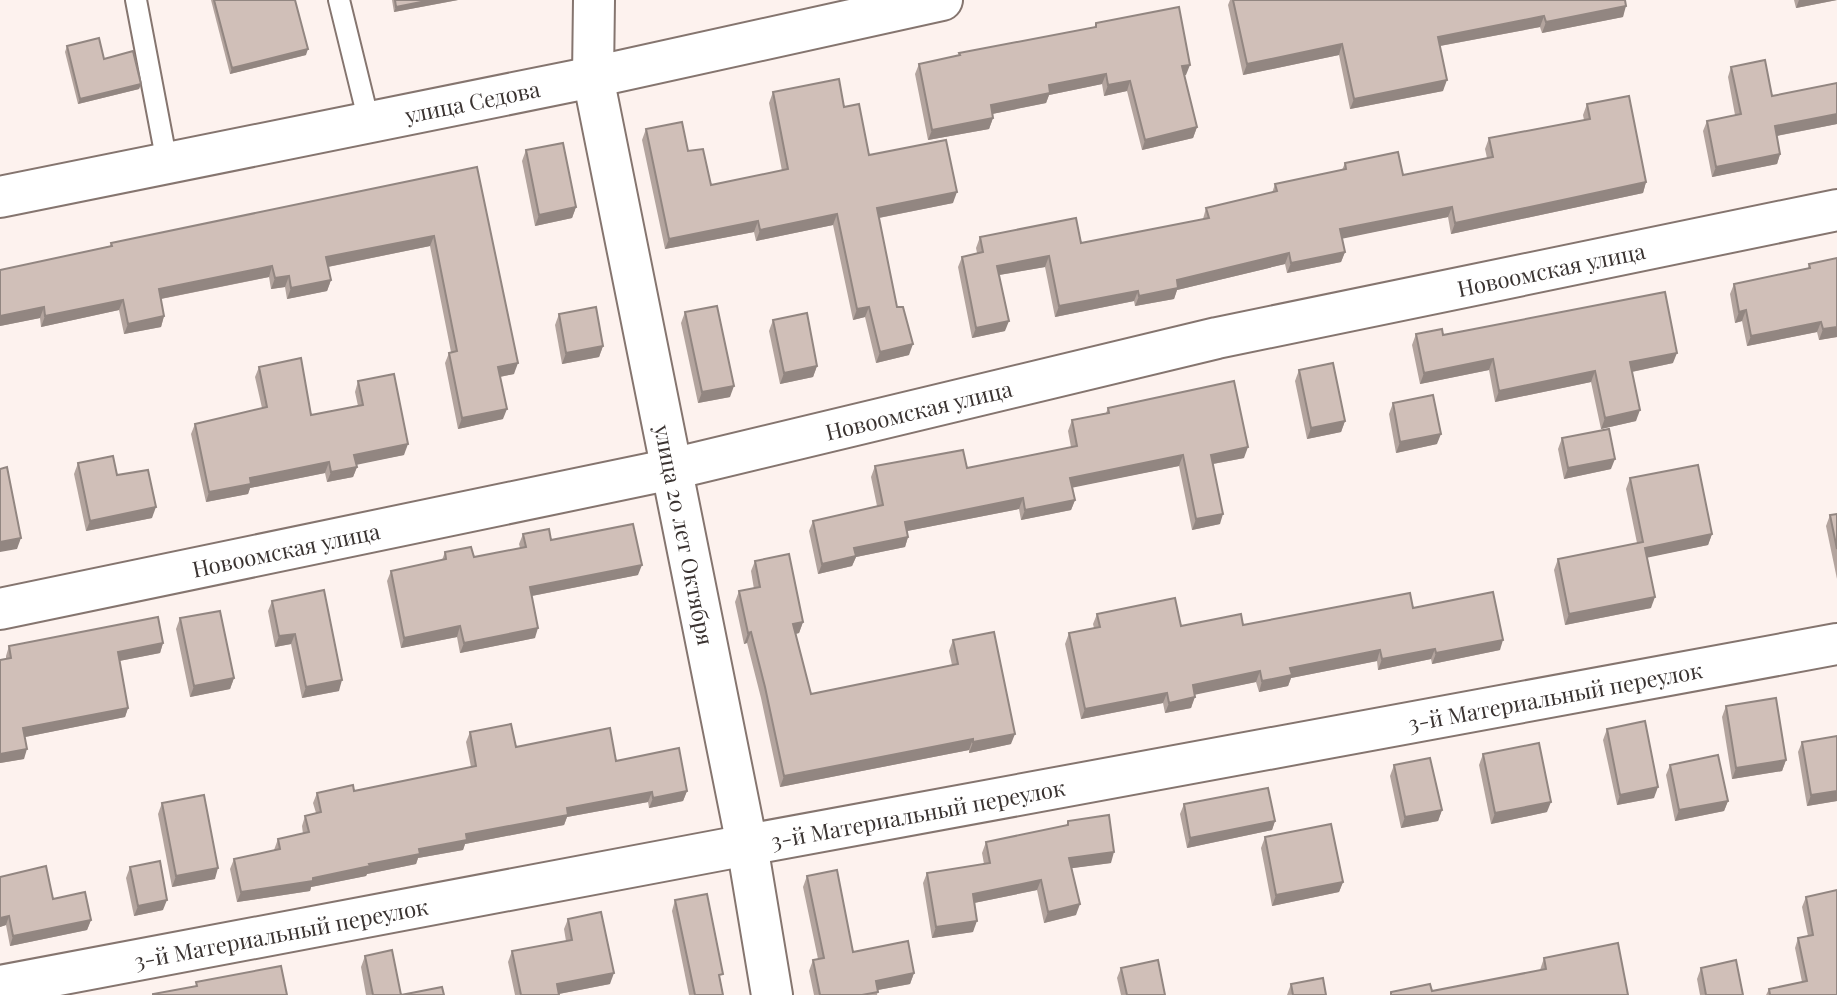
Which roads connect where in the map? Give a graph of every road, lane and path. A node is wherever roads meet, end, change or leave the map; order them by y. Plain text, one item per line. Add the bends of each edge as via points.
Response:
1 (136, 0) edge
2 (339, 0) edge
3 (594, 0) edge
4 (942, 0) edge
5 (593, 77) junction
6 (369, 122) junction
7 (167, 163) junction
8 (0, 197) edge
9 (1837, 210) edge
10 (672, 469) junction
11 (0, 609) edge
12 (1837, 644) edge
13 (747, 845) junction
14 (0, 986) edge
15 (772, 995) edge

1 - 7 lane
2 - 6 lane
3 - 5 street, улица 20 лет Октября
4 - 5 street, улица Седова
5 - 6 street, улица Седова
5 - 10 street, улица 20 лет Октября
6 - 7 street, улица Седова
7 - 8 street, улица Седова
9 - 10 street, Новоомская улица via 1217,338
10 - 11 street, Новоомская улица
10 - 13 street, улица 20 лет Октября
12 - 13 street, 3-й Материальный переулок
13 - 14 street, 3-й Материальный переулок
13 - 15 street, улица 20 лет Октября

